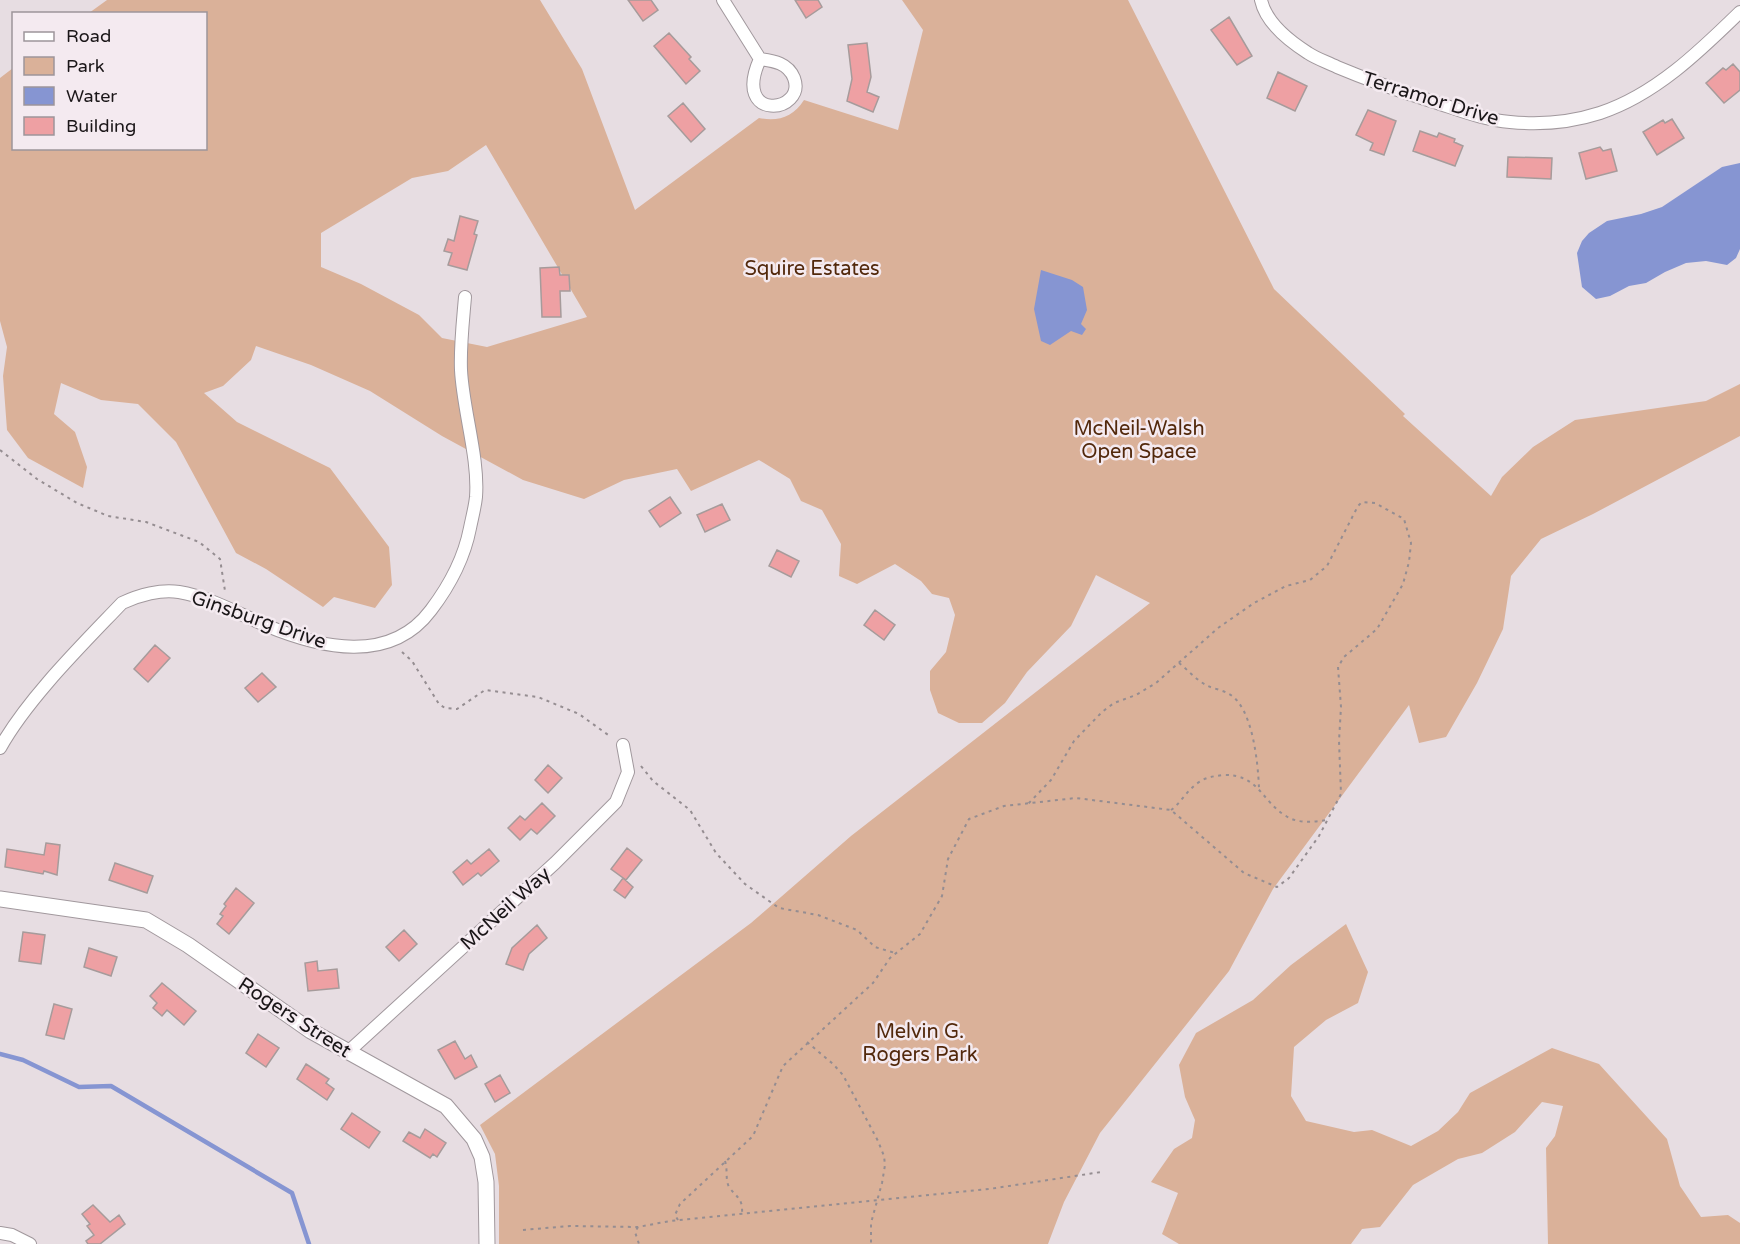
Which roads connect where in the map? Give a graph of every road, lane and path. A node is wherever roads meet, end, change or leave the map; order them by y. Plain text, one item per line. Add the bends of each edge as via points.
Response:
1 (723, 0) edge
2 (1261, 0) edge
3 (1740, 12) edge
4 (760, 59) dead end
5 (465, 297) dead end
6 (0, 450) edge
7 (227, 609) junction
8 (394, 641) junction
9 (1178, 662) junction
10 (623, 745) junction
11 (0, 748) edge
12 (1259, 788) junction
13 (1028, 804) junction
14 (1171, 810) junction
15 (1327, 820) junction
16 (0, 898) edge
17 (895, 953) junction
18 (807, 1042) junction
19 (348, 1052) junction
20 (725, 1161) junction
21 (1101, 1172) dead end
22 (879, 1200) junction
23 (742, 1214) junction
24 (678, 1220) junction
25 (638, 1227) junction
26 (523, 1230) dead end
27 (0, 1233) edge
28 (30, 1244) edge
29 (487, 1244) edge
30 (639, 1244) edge
31 (871, 1244) edge

1 - 4 street
2 - 3 street, Terramor Drive via 1281,34 1310,54 1372,82 1476,116 1510,122 1563,122 1634,99 1710,41
5 - 8 street, Ginsburg Drive via 461,370 476,496 470,530 459,566 442,594 423,620
6 - 7 path via 77,503 199,542 220,559
7 - 8 street, Ginsburg Drive via 309,640 345,647
7 - 11 street, Ginsburg Drive via 178,592 134,597 122,603 33,701
8 - 10 path via 445,708 457,709 485,690 538,697 579,714
9 - 12 path via 1206,685 1237,700 1257,757
9 - 13 path via 1156,683 1102,712 1074,741 1051,780
9 - 15 path via 1254,603 1286,586 1310,580 1327,566 1362,502 1376,503 1404,519 1411,543 1403,584 1377,629 1347,654 1338,668 1341,794
10 - 17 path via 653,781 690,810 716,853 745,884 779,908 818,915 857,930 875,946
10 - 19 street, McNeil Way via 628,772 616,802
12 - 14 path via 1236,776 1214,776 1194,786
12 - 15 path via 1287,817
13 - 14 path via 1076,798
13 - 17 path via 1004,807 969,819 948,859 942,896 920,934
14 - 15 path via 1244,873 1277,887 1289,878
16 - 19 street, Rogers Street via 146,920
17 - 18 path via 873,983
18 - 20 path via 783,1066 753,1136
18 - 22 path via 843,1075 878,1141 885,1165
19 - 29 street, Rogers Street via 446,1106 474,1139 486,1182
20 - 23 path via 729,1186 743,1206
20 - 24 path via 677,1208
21 - 22 path
22 - 23 path
22 - 31 path via 871,1223
23 - 24 path
24 - 25 path
25 - 26 path
25 - 30 path via 635,1232
27 - 28 street

